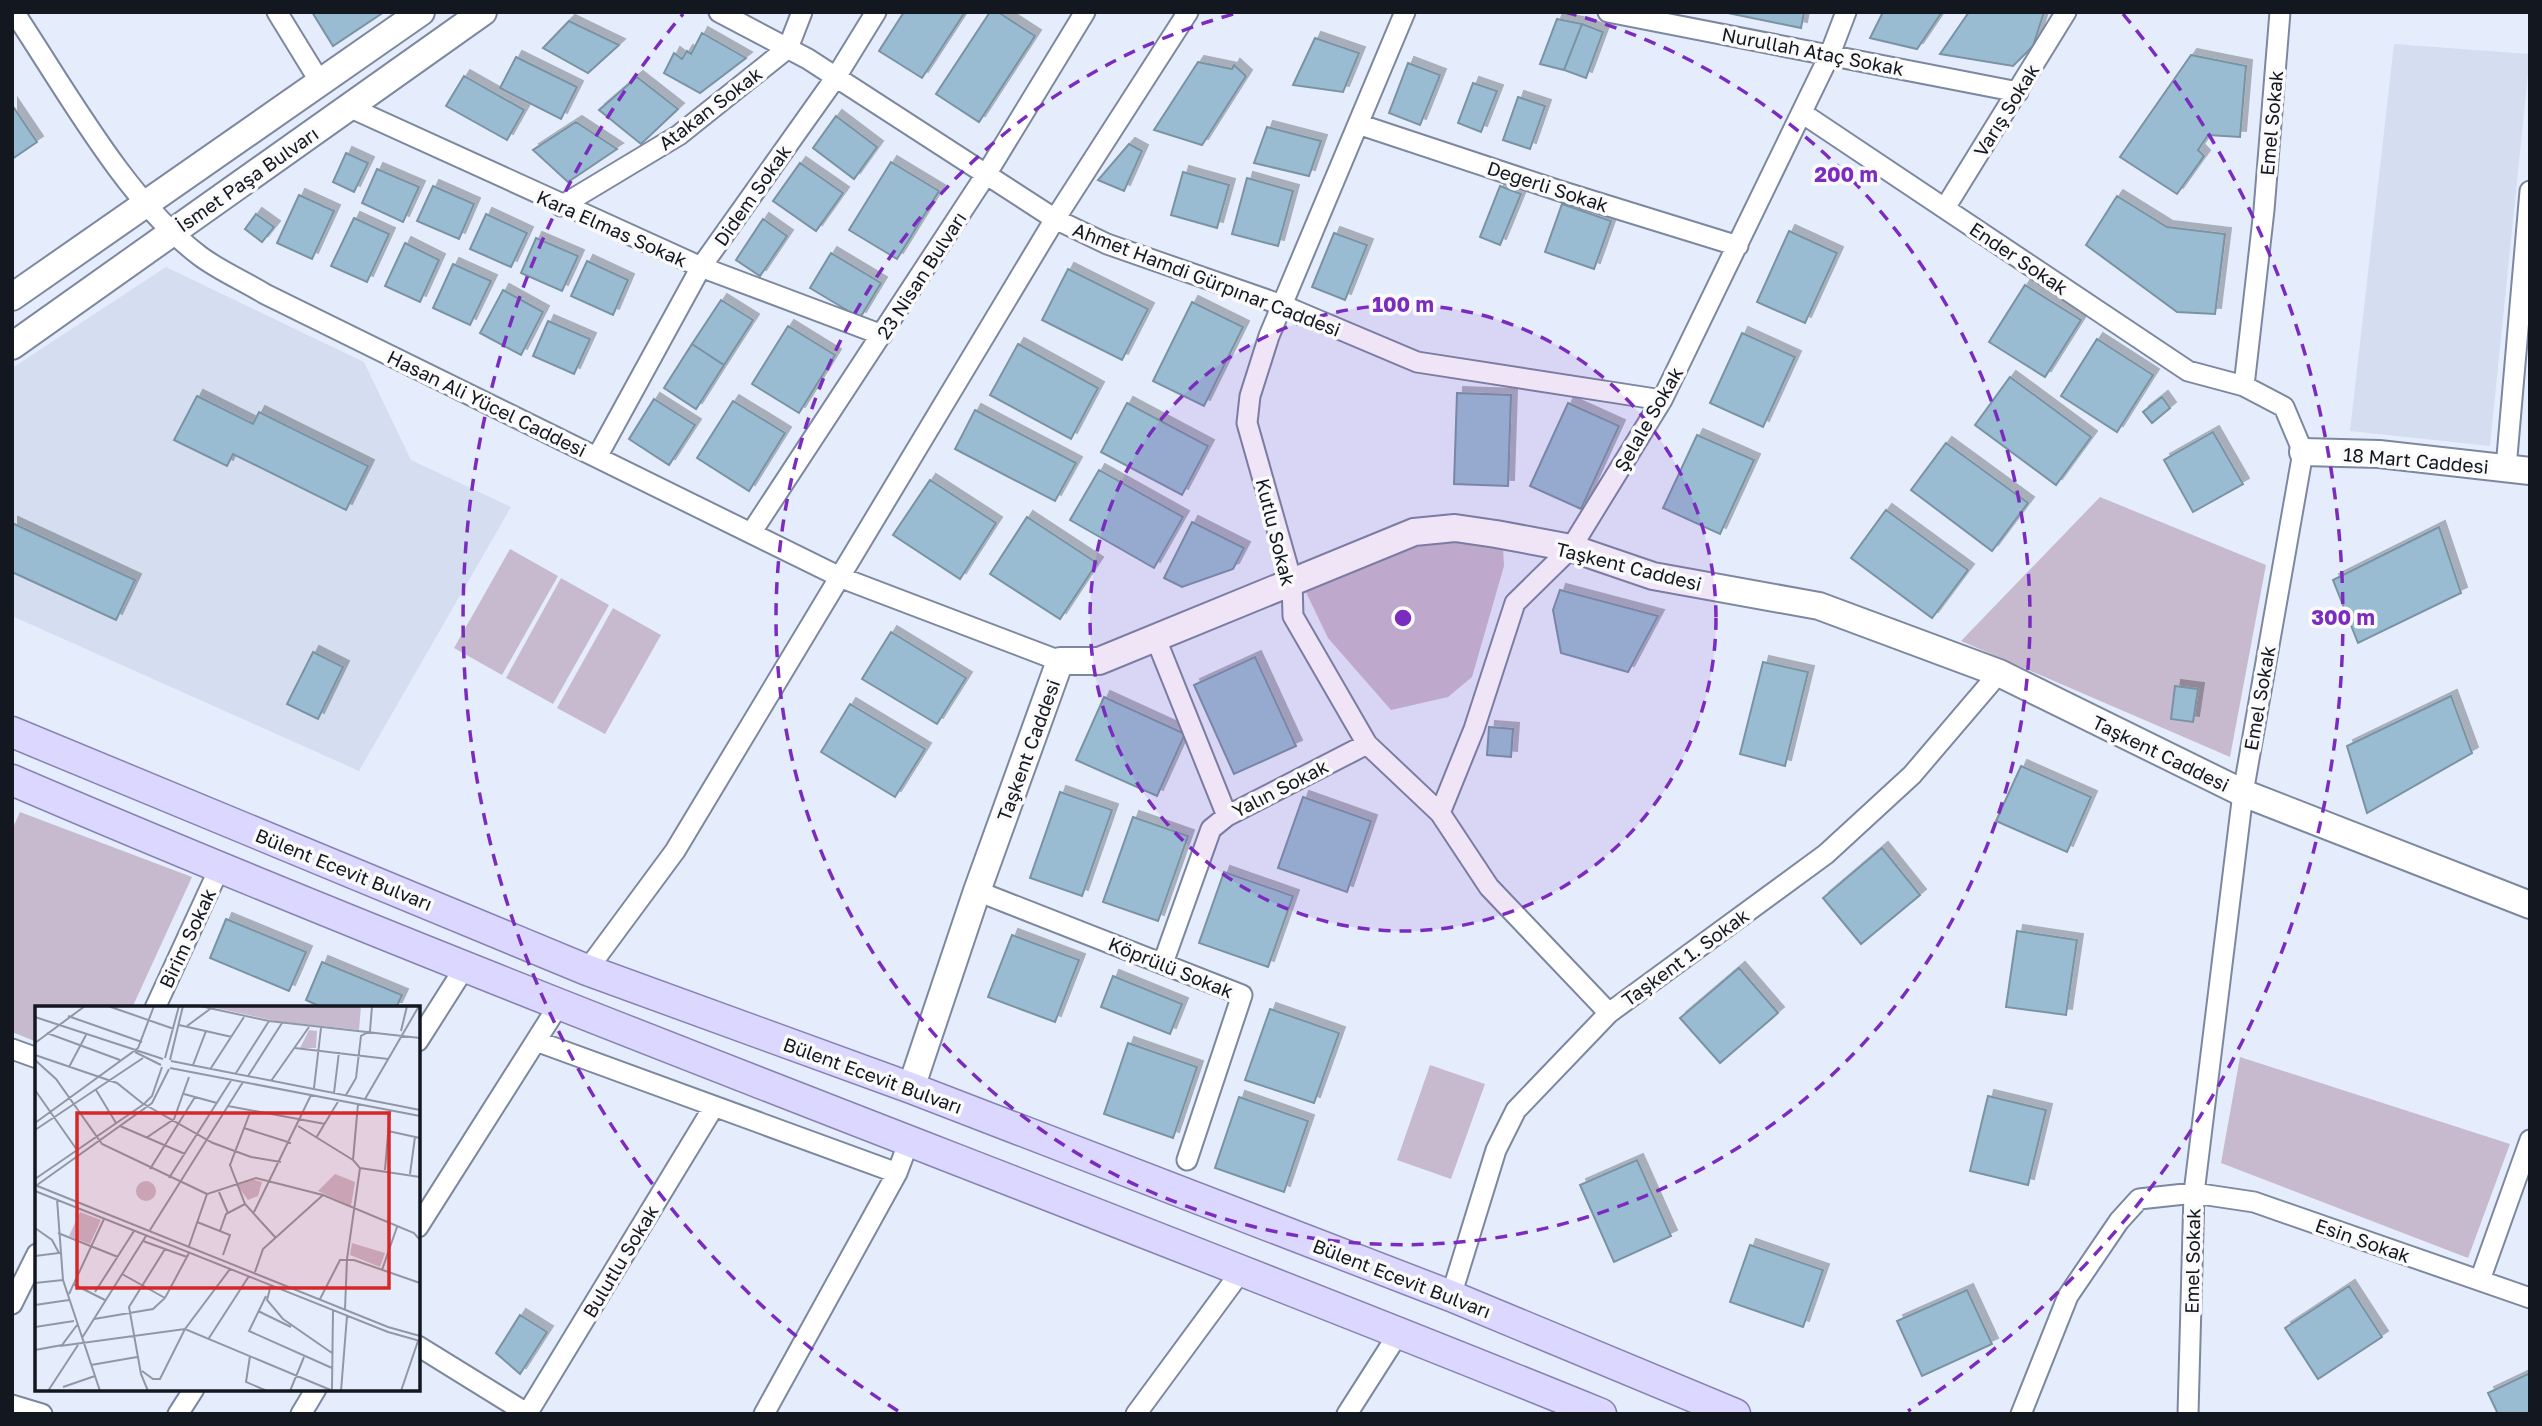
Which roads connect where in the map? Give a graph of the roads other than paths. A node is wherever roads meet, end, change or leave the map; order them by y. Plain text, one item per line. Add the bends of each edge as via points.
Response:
1 (14, 12) edge
2 (276, 12) edge
3 (421, 12) edge
4 (483, 12) edge
5 (719, 12) edge
6 (802, 12) edge
7 (876, 12) edge
8 (1085, 12) edge
9 (1188, 12) edge
10 (1405, 12) edge
11 (1608, 12) edge
12 (1846, 12) edge
13 (2066, 12) edge
14 (2280, 12) edge
15 (788, 48) junction
16 (1830, 54) junction
17 (836, 77) junction
18 (320, 82) junction
19 (2018, 92) junction
20 (349, 107) junction
21 (1802, 113) junction
22 (1358, 124) junction
23 (987, 173) junction
24 (2530, 191) edge
25 (147, 203) junction
26 (561, 206) junction
27 (1945, 208) junction
28 (1055, 219) junction
29 (173, 231) junction
30 (1738, 246) junction
31 (701, 267) junction
32 (12, 297) edge
33 (1282, 305) junction
34 (882, 335) junction
35 (12, 345) edge
36 (2244, 386) junction
37 (1662, 400) junction
38 (2303, 452) junction
39 (597, 457) junction
40 (2518, 470) edge
41 (751, 533) junction
42 (1571, 548) junction
43 (842, 578) junction
44 (1292, 582) junction
45 (1156, 639) junction
46 (1060, 661) junction
47 (1999, 673) junction
48 (12, 732) edge
49 (1367, 744) junction
50 (12, 780) edge
51 (2243, 793) junction
52 (1440, 813) junction
53 (1227, 816) junction
54 (219, 869) junction
55 (977, 891) junction
56 (2530, 905) edge
57 (1163, 963) junction
58 (465, 967) junction
59 (587, 970) junction
60 (156, 1006) edge
61 (558, 1006) junction
62 (1609, 1013) junction
63 (420, 1038) edge
64 (536, 1041) junction
65 (12, 1049) edge
66 (35, 1057) edge
67 (911, 1088) junction
68 (713, 1108) junction
69 (2530, 1140) edge
70 (909, 1141) junction
71 (1187, 1160) dead end
72 (897, 1173) junction
73 (2194, 1193) junction
74 (420, 1224) edge
75 (35, 1258) edge
76 (1241, 1270) junction
77 (2480, 1280) junction
78 (1451, 1296) junction
79 (2530, 1298) edge
80 (12, 1304) edge
81 (1400, 1331) junction
82 (420, 1347) edge
83 (193, 1391) edge
84 (315, 1391) edge
85 (12, 1405) edge
86 (1586, 1411) edge
87 (42, 1414) edge
88 (178, 1414) edge
89 (301, 1414) edge
90 (528, 1414) edge
91 (764, 1414) edge
92 (1136, 1414) edge
93 (1347, 1414) edge
94 (1735, 1414) edge
95 (2021, 1414) edge
96 (2188, 1414) edge

1 - 25 street, Hasan Ali Yücel Caddesi
2 - 18 street
3 - 18 street, İsmet Paşa Bulvarı
4 - 20 street, İsmet Paşa Bulvarı
5 - 15 street, Ahmet Hamdi Gürpınar Caddesi
6 - 15 street
7 - 17 street, Didem Sokak
8 - 23 street, 23 Nisan Bulvarı
9 - 28 street
10 - 22 street, Kutlu Sokak
11 - 16 street, Nurullah Ataç Sokak
12 - 16 street, Şelale Sokak
13 - 19 street, Varış Sokak
14 - 36 street, Emel Sokak
15 - 17 street, Ahmet Hamdi Gürpınar Caddesi
15 - 26 street, Atakan Sokak via 679,135
16 - 19 street, Nurullah Ataç Sokak
16 - 21 street, Şelale Sokak
17 - 23 street, Ahmet Hamdi Gürpınar Caddesi
17 - 31 street, Didem Sokak
18 - 25 street, İsmet Paşa Bulvarı
19 - 27 street, Varış Sokak
20 - 26 street, Kara Elmas Sokak
20 - 29 street, İsmet Paşa Bulvarı
21 - 27 street, Ender Sokak
21 - 30 street, Şelale Sokak
22 - 30 street, Değerli Sokak
22 - 33 street, Kutlu Sokak
23 - 28 street, Ahmet Hamdi Gürpınar Caddesi
23 - 34 street, 23 Nisan Bulvarı
24 - 40 street
25 - 29 street, Hasan Ali Yücel Caddesi
25 - 32 street, İsmet Paşa Bulvarı
26 - 31 street, Kara Elmas Sokak
27 - 36 street, Ender Sokak via 2188,371
28 - 33 street, Ahmet Hamdi Gürpınar Caddesi via 1107,244
28 - 43 street
29 - 35 street, İsmet Paşa Bulvarı
29 - 39 street, Hasan Ali Yücel Caddesi via 201,256 265,294
30 - 37 street, Şelale Sokak
31 - 34 street, Kara Elmas Sokak
31 - 39 street, Didem Sokak
33 - 37 street, Ahmet Hamdi Gürpınar Caddesi via 1417,362
33 - 44 street, Kutlu Sokak via 1250,396 1247,423
34 - 41 street, 23 Nisan Bulvarı
36 - 38 street via 2284,407
37 - 42 street, Şelale Sokak
38 - 40 street, 18 Mart Caddesi via 2379,454
38 - 51 street, Emel Sokak
39 - 41 street, Hasan Ali Yücel Caddesi
41 - 43 street, Hasan Ali Yücel Caddesi
42 - 44 street, Taşkent Caddesi via 1455,528 1414,532
42 - 47 street, Taşkent Caddesi via 1653,576 1819,606
42 - 52 street, Şelale Sokak via 1515,603 1474,729
43 - 46 street, Hasan Ali Yücel Caddesi
43 - 59 street via 676,850
44 - 45 street, Taşkent Caddesi
44 - 49 street, Kutlu Sokak via 1293,616
45 - 46 street, Taşkent Caddesi via 1099,661
45 - 53 street
46 - 55 street, Taşkent Caddesi
47 - 51 street, Taşkent Caddesi
47 - 62 street, Taşkent 1. Sokak via 1912,775 1826,854
48 - 59 main road, Bülent Ecevit Bulvarı
49 - 52 street, Kutlu Sokak
49 - 53 street, Yalın Sokak
50 - 54 main road
51 - 56 street, Taşkent Caddesi
51 - 73 street, Emel Sokak
52 - 62 street, Kutlu Sokak via 1489,887
53 - 57 street, Yalın Sokak via 1211,829
54 - 58 main road
54 - 60 street, Birim Sokak
55 - 57 street, Köprülü Sokak
55 - 67 street, Taşkent Caddesi
57 - 71 street, Köprülü Sokak via 1242,995
58 - 61 main road
58 - 63 street
59 - 67 main road, Bülent Ecevit Bulvarı
61 - 64 street
61 - 70 main road
62 - 78 street, Taşkent 1. Sokak via 1516,1110 1496,1150
64 - 68 street
64 - 74 street
65 - 66 street
67 - 78 main road, Bülent Ecevit Bulvarı
68 - 72 street
68 - 90 street, Bulutlu Sokak
69 - 77 street
70 - 72 street
70 - 76 main road
72 - 91 street
73 - 77 street, Esin Sokak via 2254,1202
73 - 95 street, Esin Sokak via 2139,1199 2119,1222 2068,1296
73 - 96 street, Emel Sokak
75 - 80 street
76 - 81 main road
76 - 92 street
77 - 79 street, Esin Sokak
78 - 94 main road, Bülent Ecevit Bulvarı
81 - 86 main road
81 - 93 street
82 - 90 street
83 - 88 street
84 - 89 street
85 - 87 street

